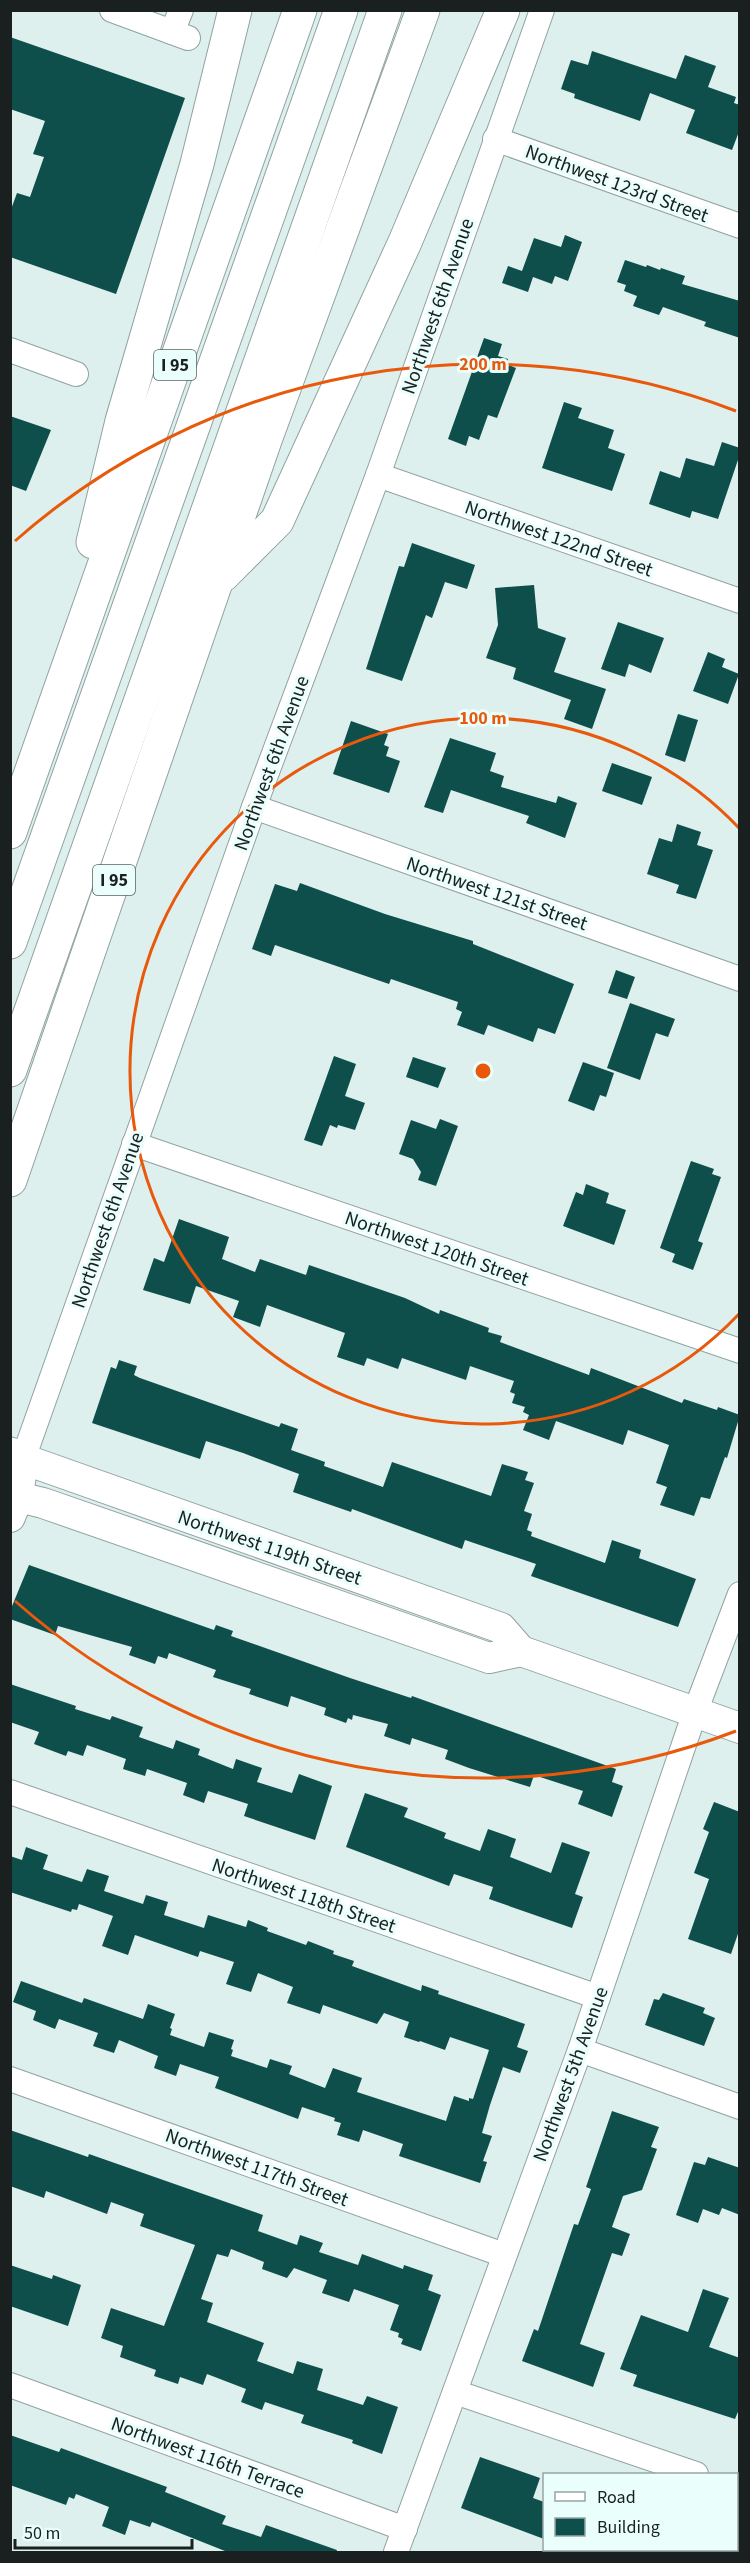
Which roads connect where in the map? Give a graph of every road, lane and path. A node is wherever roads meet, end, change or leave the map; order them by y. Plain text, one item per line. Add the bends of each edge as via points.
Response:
1 (112, 10) edge
2 (235, 10) edge
3 (300, 10) edge
4 (341, 10) edge
5 (385, 10) edge
6 (423, 10) edge
7 (503, 10) edge
8 (542, 10) edge
9 (180, 27) edge
10 (495, 139) junction
11 (740, 226) edge
12 (10, 350) edge
13 (76, 374) dead end
14 (378, 476) junction
15 (218, 580) junction
16 (740, 601) edge
17 (50, 720) junction
18 (254, 807) junction
19 (10, 832) edge
20 (10, 942) edge
21 (740, 978) edge
22 (10, 1070) edge
23 (134, 1144) junction
24 (10, 1180) edge
25 (740, 1351) edge
26 (17, 1456) edge
27 (13, 1503) edge
28 (740, 1594) edge
29 (521, 1651) junction
30 (695, 1712) junction
31 (740, 1728) edge
32 (10, 1792) edge
33 (598, 1997) junction
34 (580, 2050) junction
35 (10, 2079) edge
36 (740, 2107) edge
37 (504, 2255) junction
38 (10, 2385) edge
39 (455, 2392) junction
40 (690, 2473) edge
41 (405, 2529) junction
42 (396, 2553) edge

1 - 9 street
2 - 17 highway via 197,164 122,421
3 - 17 highway, I 95
4 - 20 highway
5 - 22 highway
6 - 15 highway, I 95 via 265,440
7 - 15 highway via 405,242 277,521
8 - 10 street, Northwest 6th Avenue
10 - 11 street, Northwest 123rd Street
10 - 14 street, Northwest 6th Avenue
12 - 13 street
14 - 16 street, Northwest 122nd Street
14 - 18 street, Northwest 6th Avenue
15 - 24 highway, I 95
17 - 19 highway, I 95
18 - 21 street, Northwest 121st Street
18 - 23 street, Northwest 6th Avenue
23 - 25 street, Northwest 120th Street
23 - 26 street, Northwest 6th Avenue
26 - 27 main road, Northwest 6th Avenue
26 - 29 main road, Northwest 119th Street via 501,1628
27 - 29 main road, Northwest 119th Street via 43,1503 489,1658
28 - 30 street, Northwest 5th Avenue
29 - 30 main road, Northwest 119th Street
30 - 31 main road, Northwest 119th Street
30 - 33 street, Northwest 5th Avenue
32 - 33 street, Northwest 118th Street
33 - 34 street, Northwest 5th Avenue
34 - 36 street
34 - 37 street, Northwest 5th Avenue
35 - 37 street, Northwest 117th Street
37 - 39 street, Northwest 5th Avenue
38 - 41 street, Northwest 116th Terrace
39 - 40 street
39 - 41 street, Northwest 5th Avenue
41 - 42 street, Northwest 5th Avenue

